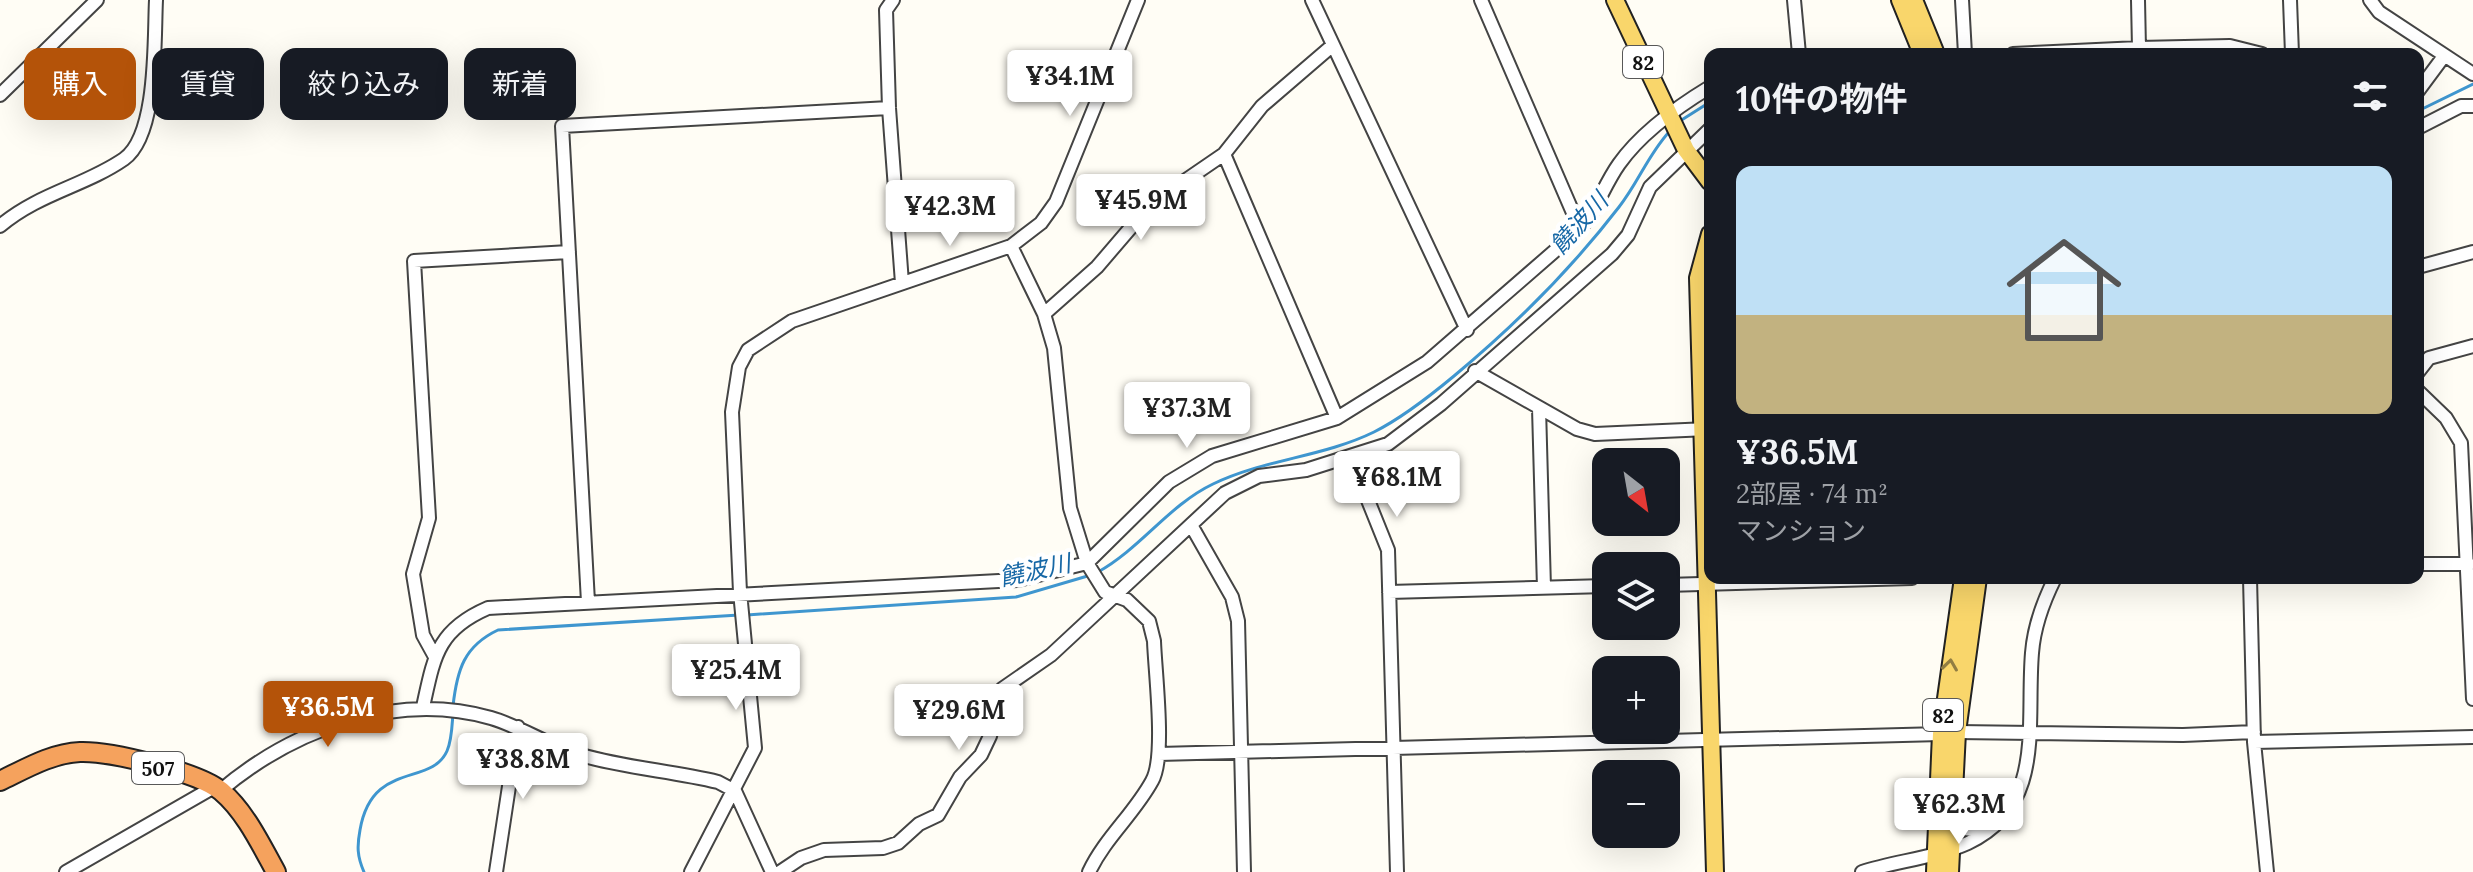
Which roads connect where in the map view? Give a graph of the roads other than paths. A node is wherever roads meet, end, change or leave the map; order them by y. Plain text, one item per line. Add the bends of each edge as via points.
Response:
1 (97, 0) edge
2 (156, 0) edge
3 (893, 0) edge
4 (1138, 0) edge
5 (1312, 0) edge
6 (1481, 0) edge
7 (1615, 0) edge
8 (1794, 0) edge
9 (1900, 0) edge
10 (1914, 0) edge
11 (1962, 0) edge
12 (2138, 0) edge
13 (2290, 0) edge
14 (2370, 0) edge
15 (1333, 45) junction
16 (1798, 48) edge
17 (1920, 48) edge
18 (1934, 48) edge
19 (1965, 48) edge
20 (2139, 48) joint
21 (2238, 48) edge
22 (2292, 48) edge
23 (2448, 59) junction
24 (2473, 74) edge
25 (2424, 85) edge
26 (1704, 92) edge
27 (0, 95) edge
28 (2473, 106) edge
29 (889, 108) junction
30 (1670, 119) junction
31 (2424, 125) edge
32 (1704, 133) edge
33 (1684, 145) junction
34 (1224, 154) junction
35 (1704, 173) edge
36 (0, 226) edge
37 (1580, 229) junction
38 (1011, 246) junction
39 (569, 252) junction
40 (2473, 252) edge
41 (1704, 256) edge
42 (2424, 265) edge
43 (902, 283) junction
44 (1044, 314) junction
45 (1467, 330) junction
46 (2473, 346) edge
47 (2424, 364) edge
48 (1475, 371) junction
49 (1704, 391) edge
50 (2424, 397) edge
51 (1539, 408) junction
52 (1337, 418) junction
53 (1704, 429) edge
54 (1351, 458) junction
55 (1191, 525) junction
56 (2424, 564) edge
57 (2469, 564) junction
58 (1088, 565) junction
59 (1707, 584) joint
60 (1962, 584) edge
61 (1977, 584) edge
62 (2052, 584) edge
63 (2250, 584) edge
64 (1680, 585) edge
65 (1592, 586) edge
66 (1544, 588) junction
67 (1389, 592) junction
68 (1110, 594) junction
69 (741, 595) junction
70 (588, 602) junction
71 (434, 655) junction
72 (2473, 699) edge
73 (423, 707) junction
74 (518, 727) junction
75 (2029, 732) junction
76 (1949, 733) junction
77 (2254, 737) junction
78 (2473, 737) edge
79 (1711, 740) junction
80 (1393, 747) junction
81 (1239, 752) junction
82 (1159, 754) junction
83 (0, 781) edge
84 (217, 789) junction
85 (735, 791) junction
86 (1952, 809) junction
87 (1993, 828) junction
88 (1942, 852) junction
89 (66, 872) edge
90 (276, 872) edge
91 (496, 872) edge
92 (691, 872) edge
93 (772, 872) edge
94 (780, 872) edge
95 (1089, 872) edge
96 (1244, 872) edge
97 (1397, 872) edge
98 (1715, 872) edge
99 (1862, 872) edge
100 (1935, 872) edge
101 (1950, 872) edge
102 (2267, 872) edge

1 - 27 street
2 - 36 street via 150,102 138,142 127,157 49,193
3 - 29 street via 886,10
4 - 38 street via 1056,202 1041,223
5 - 15 street
6 - 37 street
7 - 30 main road, 82
8 - 16 street
9 - 17 main road
10 - 18 main road
11 - 19 street
12 - 20 street
13 - 22 street
14 - 23 street via 2379,12
15 - 34 street via 1262,106
15 - 45 street
20 - 21 street
23 - 24 street
23 - 25 street
26 - 30 street
28 - 31 street via 2461,106
29 - 39 street via 562,126
29 - 43 street
30 - 33 main road, 82
30 - 37 street via 1621,161
32 - 33 street
33 - 35 main road, 82
33 - 48 street via 1650,187 1628,235 1612,254
34 - 44 street via 1151,204 1097,267
34 - 52 street
37 - 45 street
38 - 43 street
38 - 44 street
39 - 70 street
39 - 71 street via 414,261 429,518 413,574 423,635
40 - 42 street
41 - 49 main road via 1698,278
43 - 69 street via 792,321 748,350 739,367 732,412
44 - 58 street via 1054,348 1070,508
45 - 52 street via 1427,362
46 - 47 street via 2429,358
48 - 51 street
48 - 54 street via 1388,444
50 - 57 street via 2461,443
51 - 53 street via 1595,434
51 - 66 street
52 - 58 street via 1212,456 1169,482
54 - 55 street via 1259,476 1225,493
54 - 67 street via 1384,537
55 - 68 street
55 - 81 street via 1236,610
56 - 57 street
57 - 72 street
58 - 68 street
58 - 69 street via 1018,580
59 - 64 street
59 - 79 main road
76 -> 60 main road, 82
61 - 76 main road, 82
62 - 75 street via 2035,626
63 - 77 street
65 - 66 street
66 - 67 street
67 - 80 street
68 - 82 street via 1127,600 1149,621
68 - 94 street via 1051,655 1002,689 981,755 960,777 938,815 898,843 824,850
69 - 70 street
69 - 85 street via 755,748
70 - 71 street via 488,608 463,619
71 - 73 street
73 - 74 street via 465,711
73 - 84 street via 383,711 301,740
74 - 85 street via 579,755 677,772
74 - 91 street
75 - 76 street
75 - 77 street
75 - 87 street via 2020,794
76 - 79 street
76 - 86 main road, 82
76 - 88 main road, 82
77 - 78 street
77 - 102 street
79 - 80 street
79 - 98 main road
80 - 81 street
80 - 97 street
81 - 82 street
81 - 96 street
82 - 95 street via 1153,780
83 - 84 highway, 507 via 79,752 127,760
84 - 89 street
84 - 90 highway via 247,823
85 - 92 street
85 - 93 street
86 - 87 street via 1964,829
86 - 88 main road, 82
87 - 88 street
88 - 99 street
88 - 100 main road, 82
88 - 101 main road, 82

